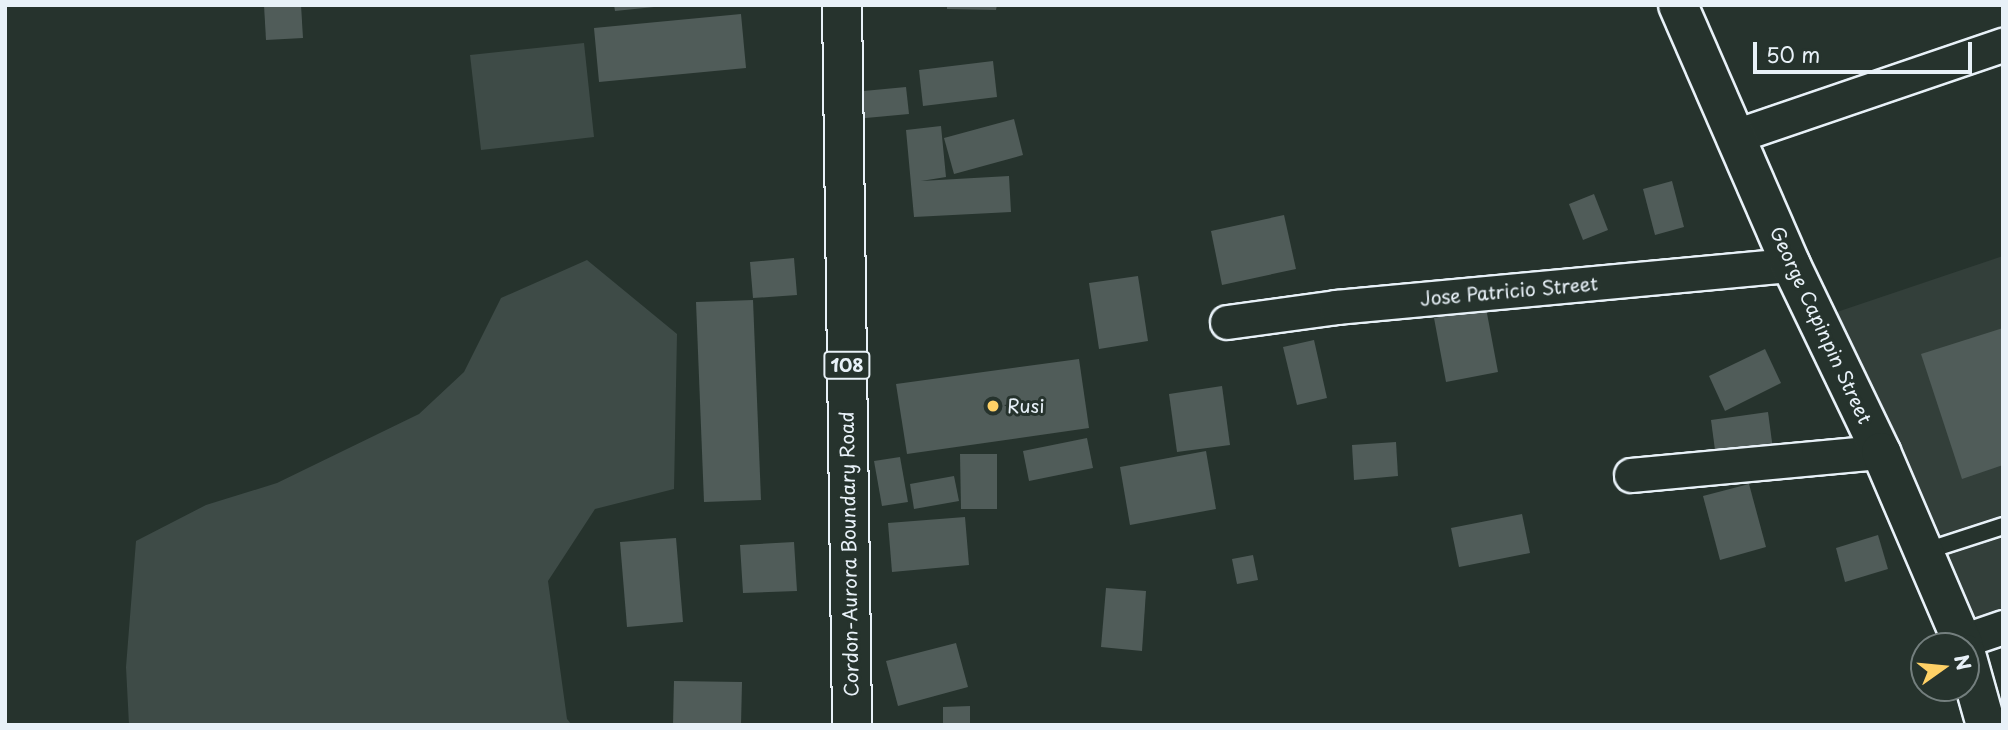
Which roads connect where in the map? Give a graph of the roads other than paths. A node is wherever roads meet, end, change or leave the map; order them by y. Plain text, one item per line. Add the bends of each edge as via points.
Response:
1 (842, 5) edge
2 (1678, 5) edge
3 (2003, 45) edge
4 (1735, 136) junction
5 (1791, 264) junction
6 (1227, 322) dead end
7 (1881, 453) junction
8 (1631, 475) dead end
9 (2003, 526) edge
10 (1923, 552) junction
11 (2003, 627) edge
12 (1958, 632) edge
13 (1980, 639) edge
14 (1980, 702) edge
15 (852, 725) edge
16 (1986, 725) edge

1 - 15 street, Cordon-Aurora Boundary Road / 108
2 - 4 street, George Capinpin Street
3 - 4 street
4 - 5 street, George Capinpin Street
5 - 6 street, Jose Patricio Street via 1336,307
5 - 7 street, George Capinpin Street
7 - 8 street
7 - 10 street, George Capinpin Street
9 - 10 lane
10 - 12 street, George Capinpin Street
11 - 13 street
14 - 16 street, George Capinpin Street

